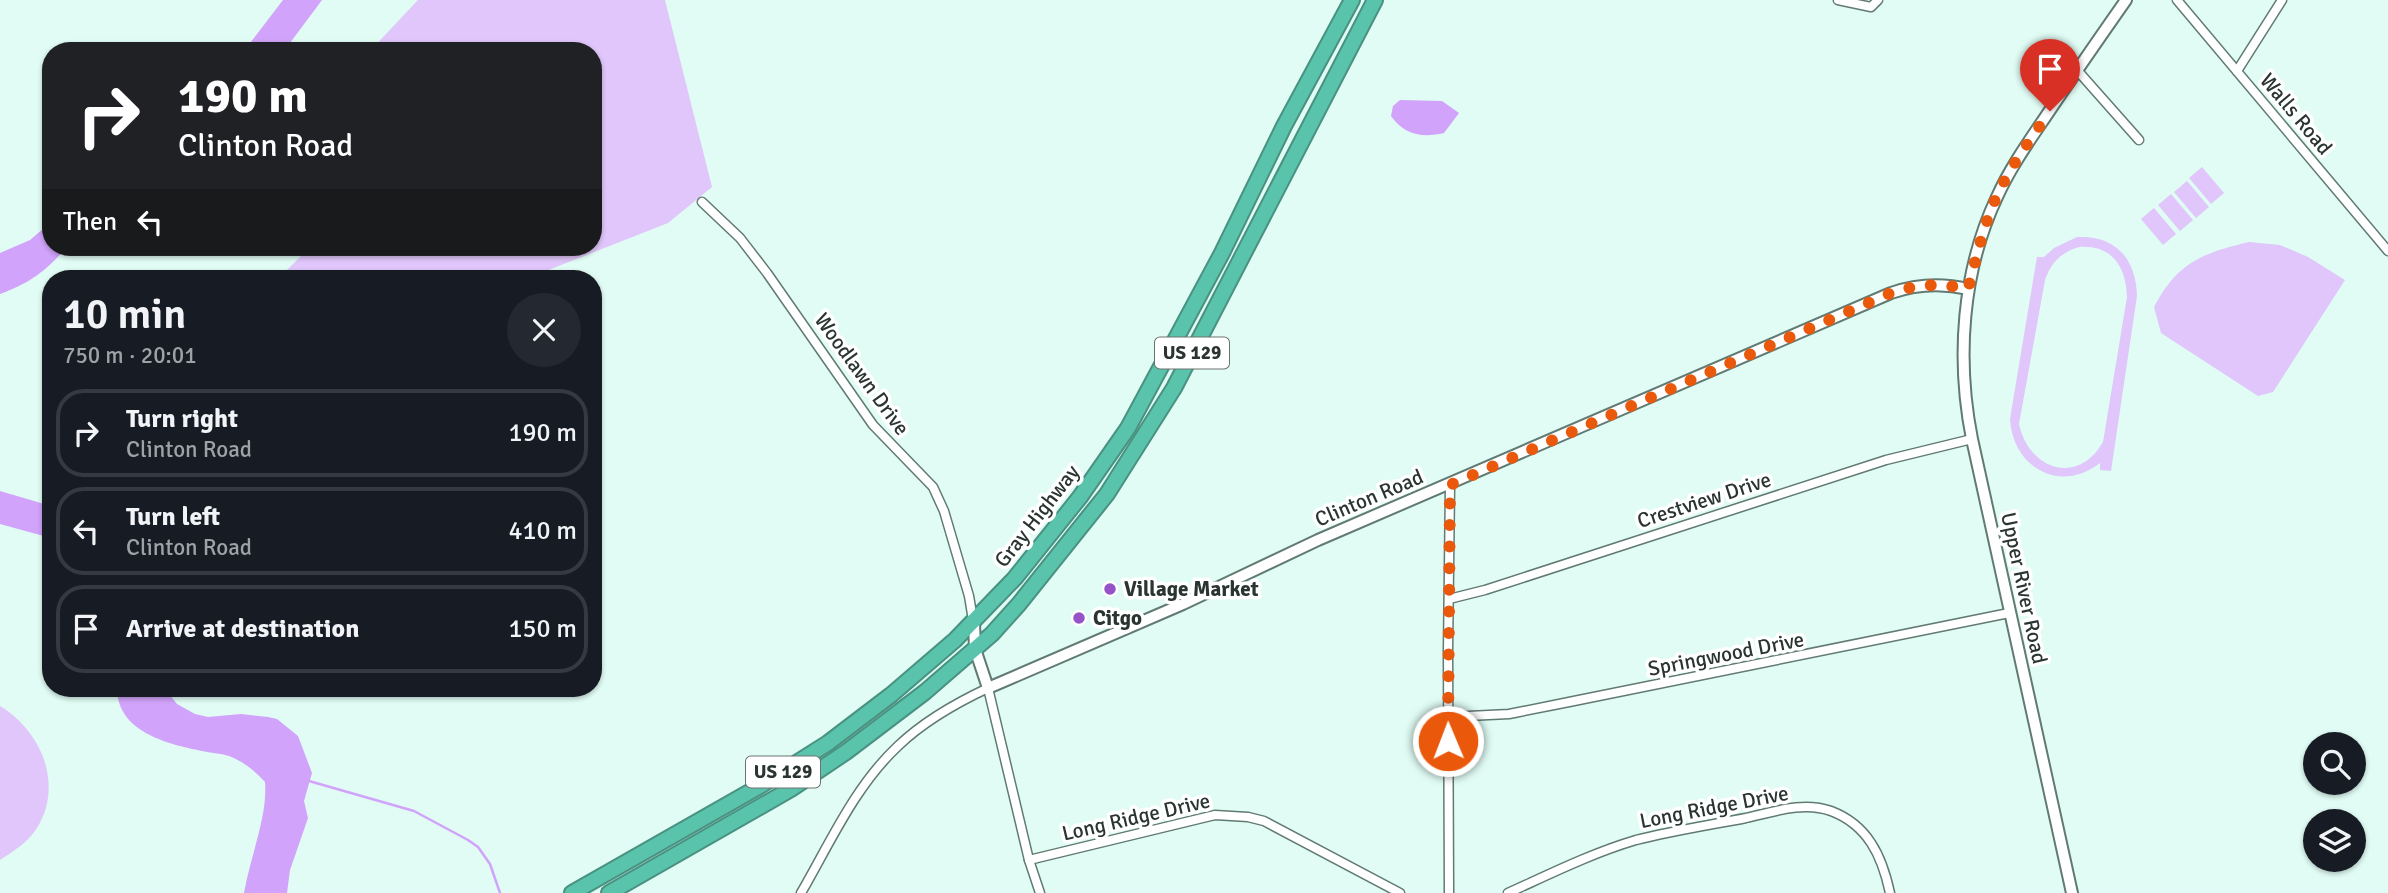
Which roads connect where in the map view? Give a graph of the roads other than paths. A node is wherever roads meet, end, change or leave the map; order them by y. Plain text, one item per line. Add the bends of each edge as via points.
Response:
1 (1352, 0) edge
2 (1375, 0) edge
3 (1838, 0) edge
4 (1878, 0) edge
5 (2126, 0) edge
6 (2177, 0) edge
7 (2282, 0) edge
8 (2077, 70) junction
9 (2237, 71) junction
10 (2139, 140) dead end
11 (702, 202) dead end
12 (2388, 251) edge
13 (1968, 289) junction
14 (1972, 439) junction
15 (1450, 485) junction
16 (1449, 598) junction
17 (2009, 613) junction
18 (974, 623) junction
19 (975, 649) junction
20 (988, 688) junction
21 (1448, 717) junction
22 (1029, 860) junction
23 (572, 893) edge
24 (609, 893) edge
25 (801, 893) edge
26 (1040, 893) edge
27 (1400, 893) edge
28 (1449, 893) edge
29 (1508, 893) edge
30 (1890, 893) edge
31 (2071, 893) edge

1 - 18 highway, Gray Highway / US 129 via 1128,428 1041,548
2 - 19 highway, Gray Highway / US 129 via 1154,421 1079,531
3 - 4 street via 1871,7
5 - 8 street
6 - 9 street, Walls Road
7 - 9 street
8 - 10 street
8 - 13 street via 1997,197
9 - 12 street, Walls Road
11 - 18 street, Woodlawn Drive via 760,264 873,425 933,487
13 - 14 street, Upper River Road via 1963,376
13 - 15 street, Clinton Road via 1926,285 1891,293
14 - 16 street, Crestview Drive via 1886,460
14 - 17 street, Upper River Road
15 - 16 street
15 - 20 street, Clinton Road
16 - 21 street
17 - 21 street, Springwood Drive via 1557,705
17 - 31 street, Upper River Road
18 - 19 street
18 - 23 highway, Gray Highway / US 129 via 828,743
19 - 20 street
19 - 24 highway, Gray Highway / US 129 via 925,692 791,789
20 - 22 street
20 - 25 street via 960,701 896,747 853,801
21 - 28 street
22 - 26 street
22 - 27 street, Long Ridge Drive via 1215,815 1233,815 1264,821
29 - 30 street, Long Ridge Drive via 1636,840 1799,807 1829,811 1866,834 1879,853

